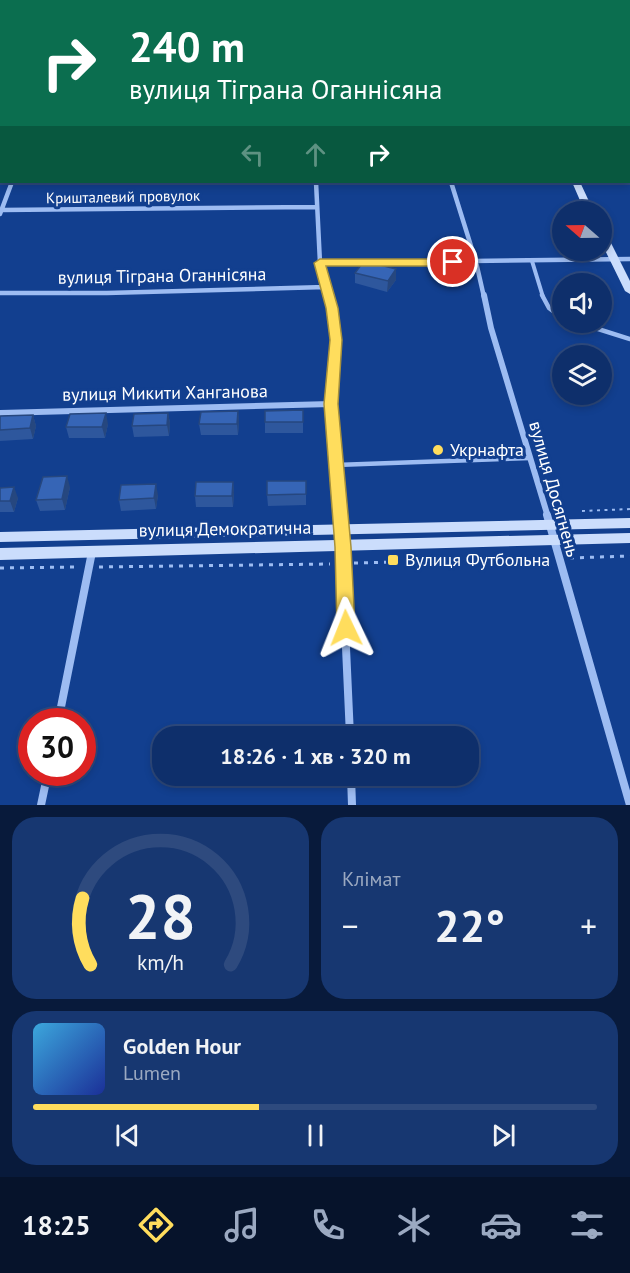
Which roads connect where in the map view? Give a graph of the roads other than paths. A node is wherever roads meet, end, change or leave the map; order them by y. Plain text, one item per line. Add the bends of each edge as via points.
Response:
1 (12, 183) edge
2 (316, 183) edge
3 (451, 183) edge
4 (576, 183) edge
5 (585, 201) edge
6 (317, 207) junction
7 (1, 212) edge
8 (630, 259) edge
9 (613, 260) junction
10 (532, 261) junction
11 (476, 262) junction
12 (320, 263) junction
13 (325, 287) junction
14 (630, 291) edge
15 (0, 293) edge
16 (552, 312) edge
17 (611, 333) edge
18 (630, 339) edge
19 (331, 404) junction
20 (0, 413) edge
21 (530, 458) junction
22 (336, 465) junction
23 (630, 523) edge
24 (550, 525) junction
25 (341, 529) junction
26 (0, 537) edge
27 (630, 538) edge
28 (554, 540) junction
29 (343, 547) junction
30 (92, 552) junction
31 (0, 554) edge
32 (61, 708) edge
33 (350, 726) edge
34 (45, 786) edge
35 (351, 786) edge
36 (41, 805) edge
37 (352, 805) edge
38 (630, 805) edge

1 - 7 street
2 - 6 street
3 - 11 street, вулиця Досягнень
4 - 5 street
6 - 7 street, Кришталевий провулок
6 - 12 street
8 - 9 street
9 - 10 street
9 - 14 street
10 - 11 street
10 - 16 lane
11 - 12 street
11 - 21 street, вулиця Досягнень via 491,328
12 - 13 street
13 - 15 street, вулиця Тіграна Оганнісяна
13 - 19 street via 336,340
17 - 18 lane
19 - 20 street, вулиця Микити Ханганова
19 - 22 street
21 - 22 lane
21 - 24 street, вулиця Досягнень
22 - 25 street
23 - 24 street, вулиця Демократична
24 - 25 street, вулиця Демократична
24 - 28 street, вулиця Досягнень
25 - 26 street, вулиця Демократична
25 - 29 street
27 - 28 street, вулиця Демократична
28 - 29 street, вулиця Демократична
28 - 38 street, вулиця Досягнень
29 - 30 street, вулиця Демократична
29 - 33 street
30 - 31 street, вулиця Демократична
30 - 32 street
34 - 36 street
35 - 37 street

